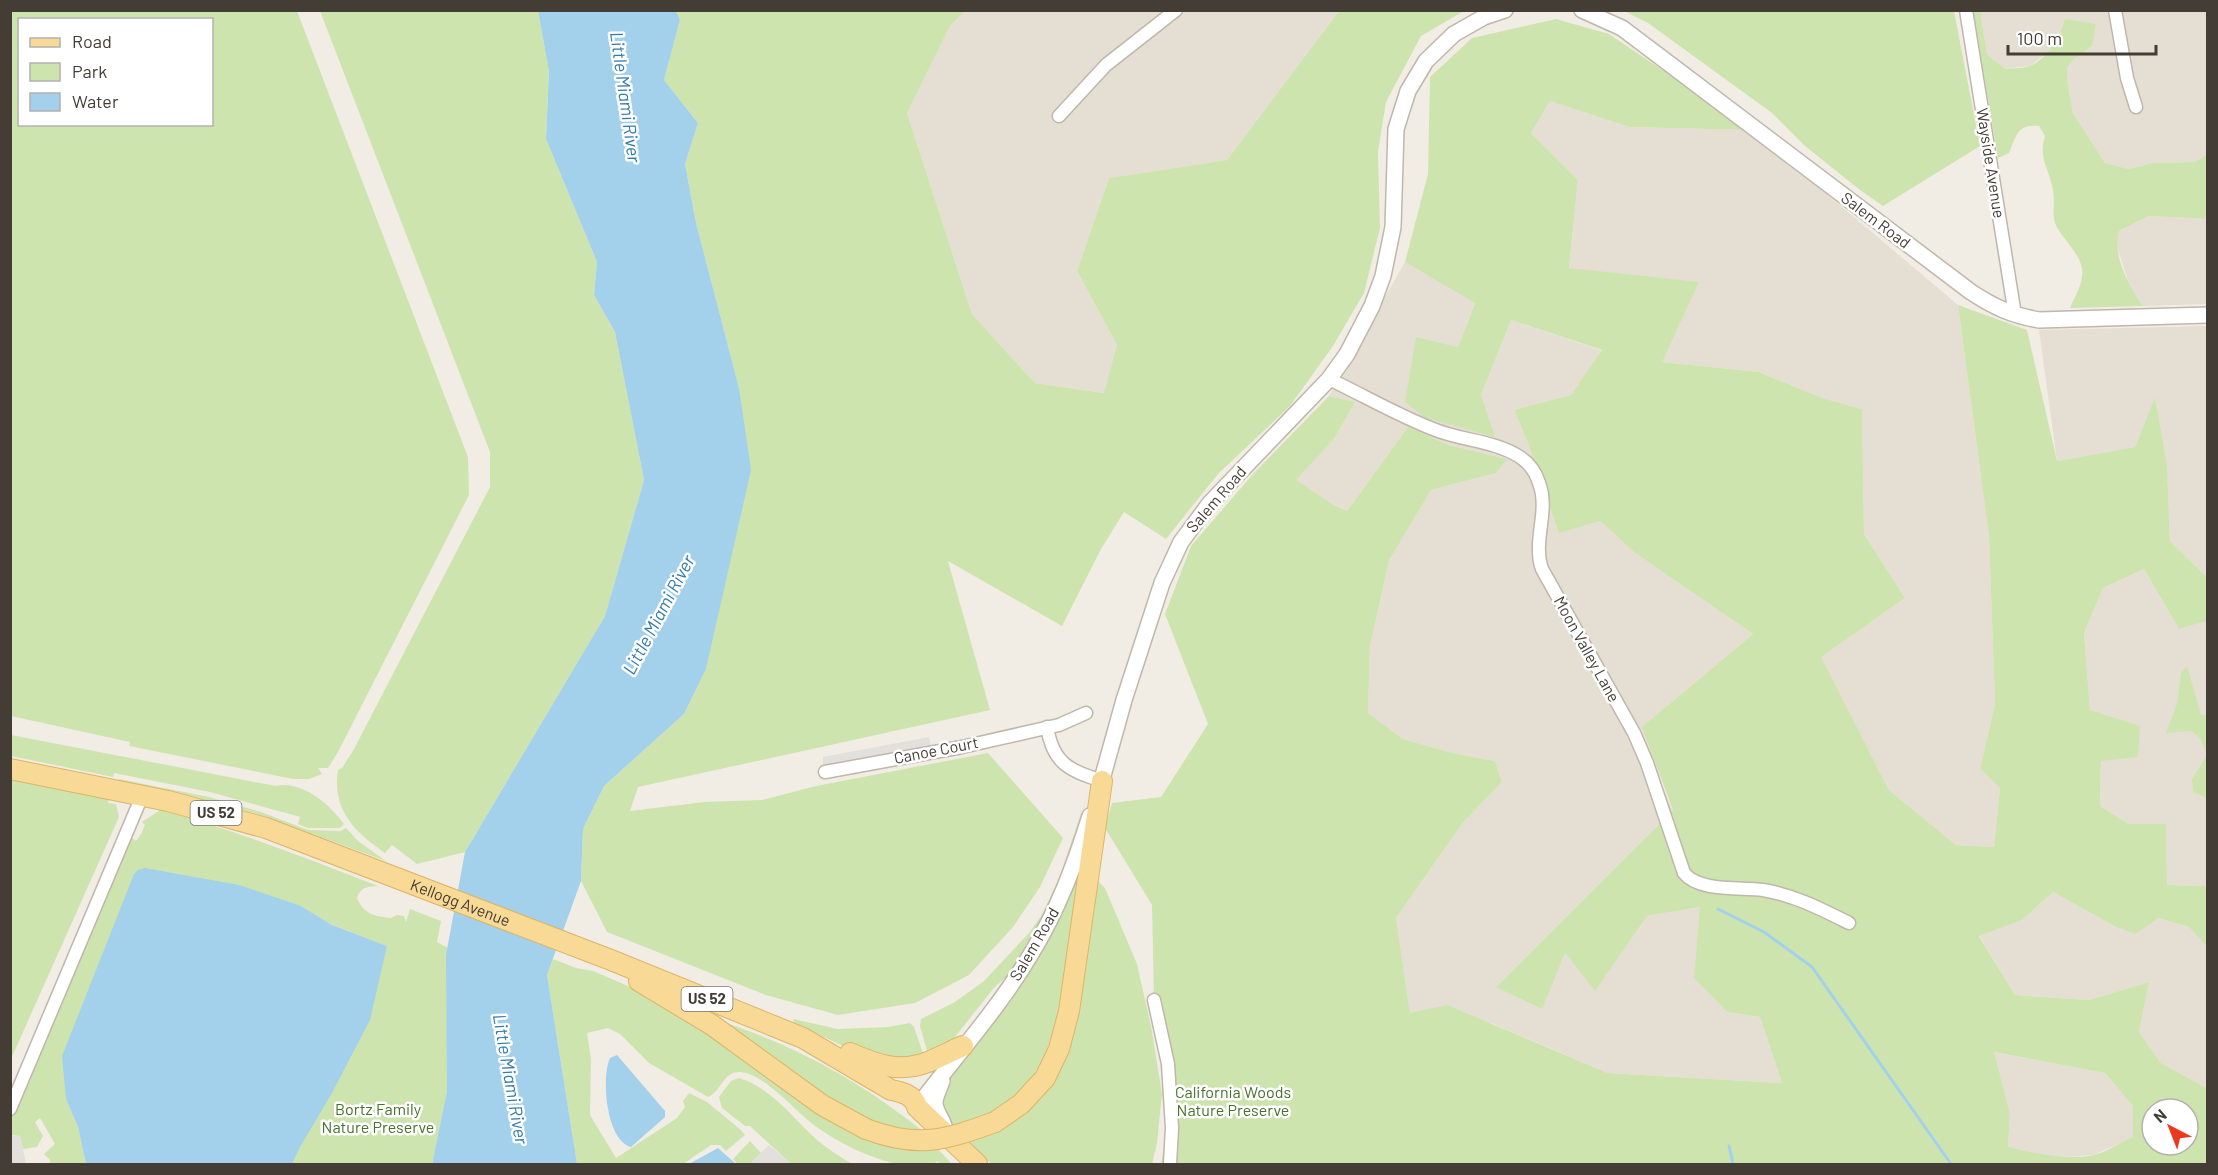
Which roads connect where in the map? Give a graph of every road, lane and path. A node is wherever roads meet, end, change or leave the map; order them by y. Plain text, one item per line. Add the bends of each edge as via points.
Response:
1 (1176, 10) edge
2 (1505, 10) edge
3 (1582, 10) edge
4 (1966, 10) edge
5 (2115, 10) edge
6 (2136, 107) dead end
7 (1059, 116) dead end
8 (2015, 315) junction
9 (2208, 315) edge
10 (1329, 379) junction
11 (1086, 713) dead end
12 (1047, 727) junction
13 (10, 769) edge
14 (825, 772) dead end
15 (1102, 781) junction
16 (142, 796) junction
17 (1849, 923) dead end
18 (611, 960) junction
19 (1154, 1000) dead end
20 (803, 1038) junction
21 (963, 1046) junction
22 (948, 1067) junction
23 (917, 1107) junction
24 (10, 1109) edge
25 (945, 1132) junction
26 (977, 1164) edge
27 (1170, 1164) edge

1 - 7 street via 1106,65
2 - 10 street, Salem Road via 1454,34 1426,61 1408,91 1396,129 1395,210 1385,269 1363,327
3 - 8 street, Salem Road via 1622,28 1971,292
4 - 8 street, Wayside Avenue
5 - 6 street
8 - 9 street, Salem Road via 2039,320
10 - 15 street, Salem Road via 1210,503 1181,542 1162,583
10 - 17 street, Moon Valley Lane via 1434,430 1495,445 1530,465 1544,498 1538,549 1542,569 1634,733 1684,873 1696,884 1789,896
11 - 12 street, Canoe Court
12 - 14 street, Canoe Court
12 - 15 street via 1053,750 1066,766
13 - 16 main road, Kellogg Avenue / US 52
15 - 18 main road, bridge via 1069,1011 1059,1049 1045,1078 1021,1104 995,1122 942,1140 921,1142 886,1137 866,1129 822,1104 712,1025 644,985
15 - 21 street, Salem Road via 1072,870 1046,926 1016,977
16 - 18 main road, Kellogg Avenue / US 52 via 266,828
16 - 24 street
18 - 20 main road, Kellogg Avenue / US 52
19 - 27 street via 1168,1064
20 - 21 main road via 894,1068 916,1066
20 - 23 main road, Kellogg Avenue / US 52 via 891,1090 905,1093
21 - 22 street, Salem Road
22 - 23 street, Salem Road
22 - 25 street, Salem Road via 935,1101
23 - 25 main road, Kellogg Avenue / US 52
25 - 26 main road, Kellogg Avenue / US 52

